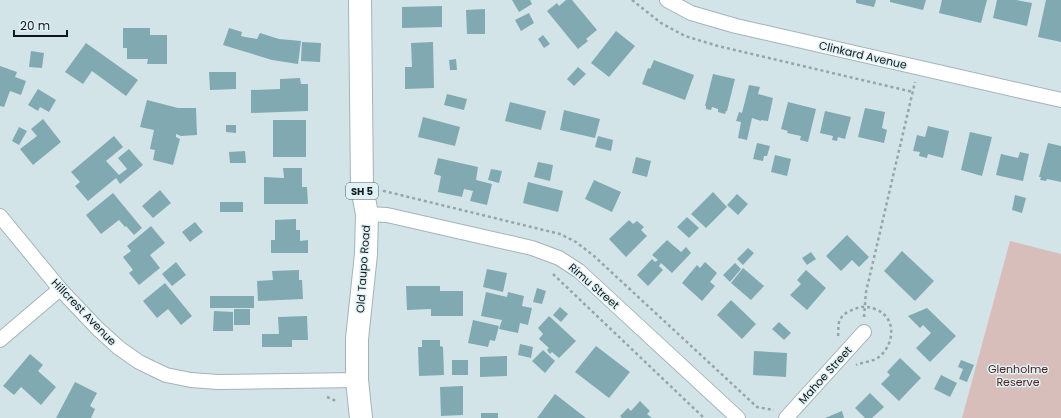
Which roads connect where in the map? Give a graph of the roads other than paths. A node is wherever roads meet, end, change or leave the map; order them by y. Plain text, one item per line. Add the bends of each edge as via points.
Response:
1 (360, 0) edge
2 (668, 0) edge
3 (1061, 100) edge
4 (367, 214) junction
5 (0, 216) edge
6 (60, 289) junction
7 (864, 332) road end
8 (0, 340) edge
9 (357, 380) junction
10 (361, 418) edge
11 (738, 418) edge
12 (786, 418) edge

1 - 4 highway, Old Taupo Road / SH 5 via 362,188
2 - 3 street, Clinkard Avenue via 691,12 736,26
4 - 9 highway, Old Taupo Road / SH 5 via 366,254 357,338
4 - 11 street, Rimu Street via 387,215 520,245 559,258 579,271
5 - 6 street, Hillcrest Avenue
6 - 8 street
6 - 9 street, Hillcrest Avenue via 118,348 166,375 218,382
7 - 12 street, Mahoe Street
9 - 10 highway, Old Taupo Road / SH 5

